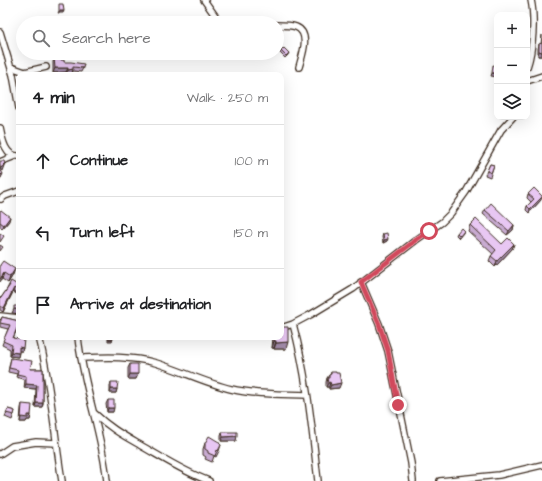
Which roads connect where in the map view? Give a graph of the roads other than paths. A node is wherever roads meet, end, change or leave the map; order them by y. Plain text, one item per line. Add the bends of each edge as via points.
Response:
1 (204, 0) edge
2 (531, 0) edge
3 (215, 16) edge
4 (284, 25) edge
5 (0, 32) edge
6 (530, 60) edge
7 (11, 67) junction
8 (46, 67) dead end
9 (299, 68) dead end
10 (542, 76) edge
11 (530, 80) edge
12 (16, 93) edge
13 (510, 120) edge
14 (0, 128) edge
15 (16, 156) edge
16 (16, 156) edge
17 (0, 162) edge
18 (16, 192) edge
19 (1, 200) dead end
20 (361, 282) junction
21 (0, 316) edge
22 (16, 318) edge
23 (293, 324) junction
24 (284, 327) edge
25 (40, 340) edge
26 (78, 340) edge
27 (81, 358) junction
28 (307, 395) junction
29 (94, 413) junction
30 (56, 443) junction
31 (0, 454) edge
32 (542, 465) edge
33 (479, 479) edge
34 (62, 481) edge
35 (107, 481) edge
36 (209, 481) edge
37 (318, 481) edge
38 (413, 481) edge
39 (440, 481) edge

1 - 3 street
2 - 6 street via 533,19
4 - 9 street via 294,26 303,32 304,48
5 - 7 street
7 - 8 street via 25,72
7 - 12 street
10 - 11 street
13 - 20 street via 501,130 474,180 451,213
14 - 15 street via 6,148
16 - 17 street
18 - 19 street
20 - 23 street
20 - 38 street via 388,351
21 - 22 street
23 - 24 street
23 - 28 street via 299,343
25 - 30 street via 46,365
26 - 27 street
27 - 28 street via 132,358 232,389
27 - 29 street
28 - 37 street
29 - 35 street
29 - 36 street via 123,436 175,466
30 - 31 street via 36,442 12,446
30 - 34 street
32 - 33 street
33 - 39 street

